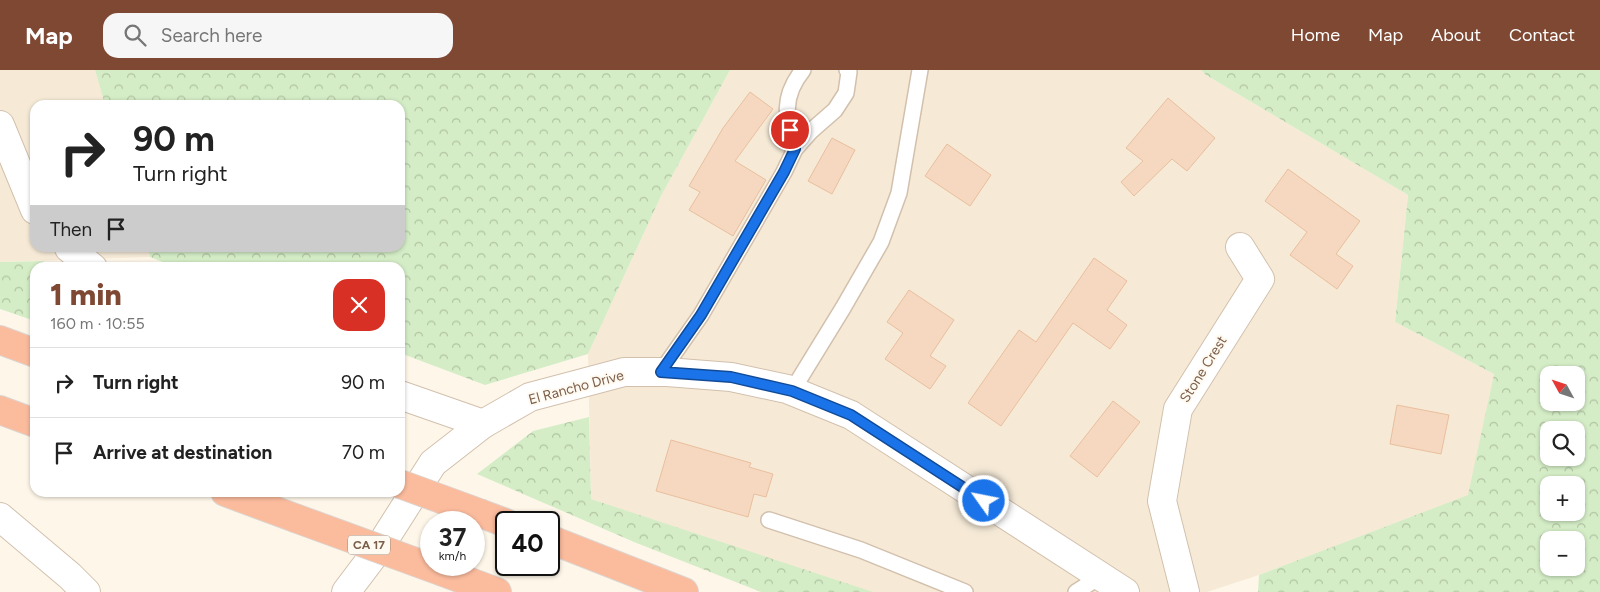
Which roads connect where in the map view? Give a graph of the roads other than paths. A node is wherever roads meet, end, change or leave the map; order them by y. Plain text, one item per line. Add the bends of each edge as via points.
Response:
1 (803, 70) edge
2 (847, 70) edge
3 (920, 70) edge
4 (0, 125) edge
5 (795, 149) junction
6 (30, 198) edge
7 (1240, 247) dead end
8 (74, 252) edge
9 (86, 262) edge
10 (0, 340) edge
11 (30, 350) edge
12 (661, 372) junction
13 (792, 391) junction
14 (407, 398) edge
15 (0, 410) edge
16 (30, 421) edge
17 (483, 424) junction
18 (405, 486) edge
19 (238, 497) edge
20 (0, 518) edge
21 (494, 519) edge
22 (769, 520) dead end
23 (560, 544) edge
24 (1100, 576) junction
25 (86, 592) edge
26 (346, 592) edge
27 (497, 592) edge
28 (684, 592) edge
29 (965, 592) edge
30 (1076, 592) edge
31 (1125, 592) edge
32 (1185, 592) edge

1 - 5 lane via 786,104
2 - 5 lane via 846,94 835,110
3 - 13 lane via 899,193 880,242
4 - 6 street
5 - 12 lane via 701,315
7 - 32 street, Stone Crest via 1260,279 1178,409 1162,501
8 - 9 street
10 - 11 highway
12 - 13 street, El Rancho Drive via 731,377
12 - 17 street, El Rancho Drive via 624,372 530,398
13 - 24 street, El Rancho Drive via 851,415
14 - 17 street
15 - 16 highway
17 - 26 street, El Rancho Drive via 433,463 377,551
18 - 21 highway, bridge
19 - 27 highway, CA 17, bridge
20 - 25 street
22 - 29 lane via 861,550
23 - 28 highway
24 - 30 lane
24 - 31 street, El Rancho Drive

